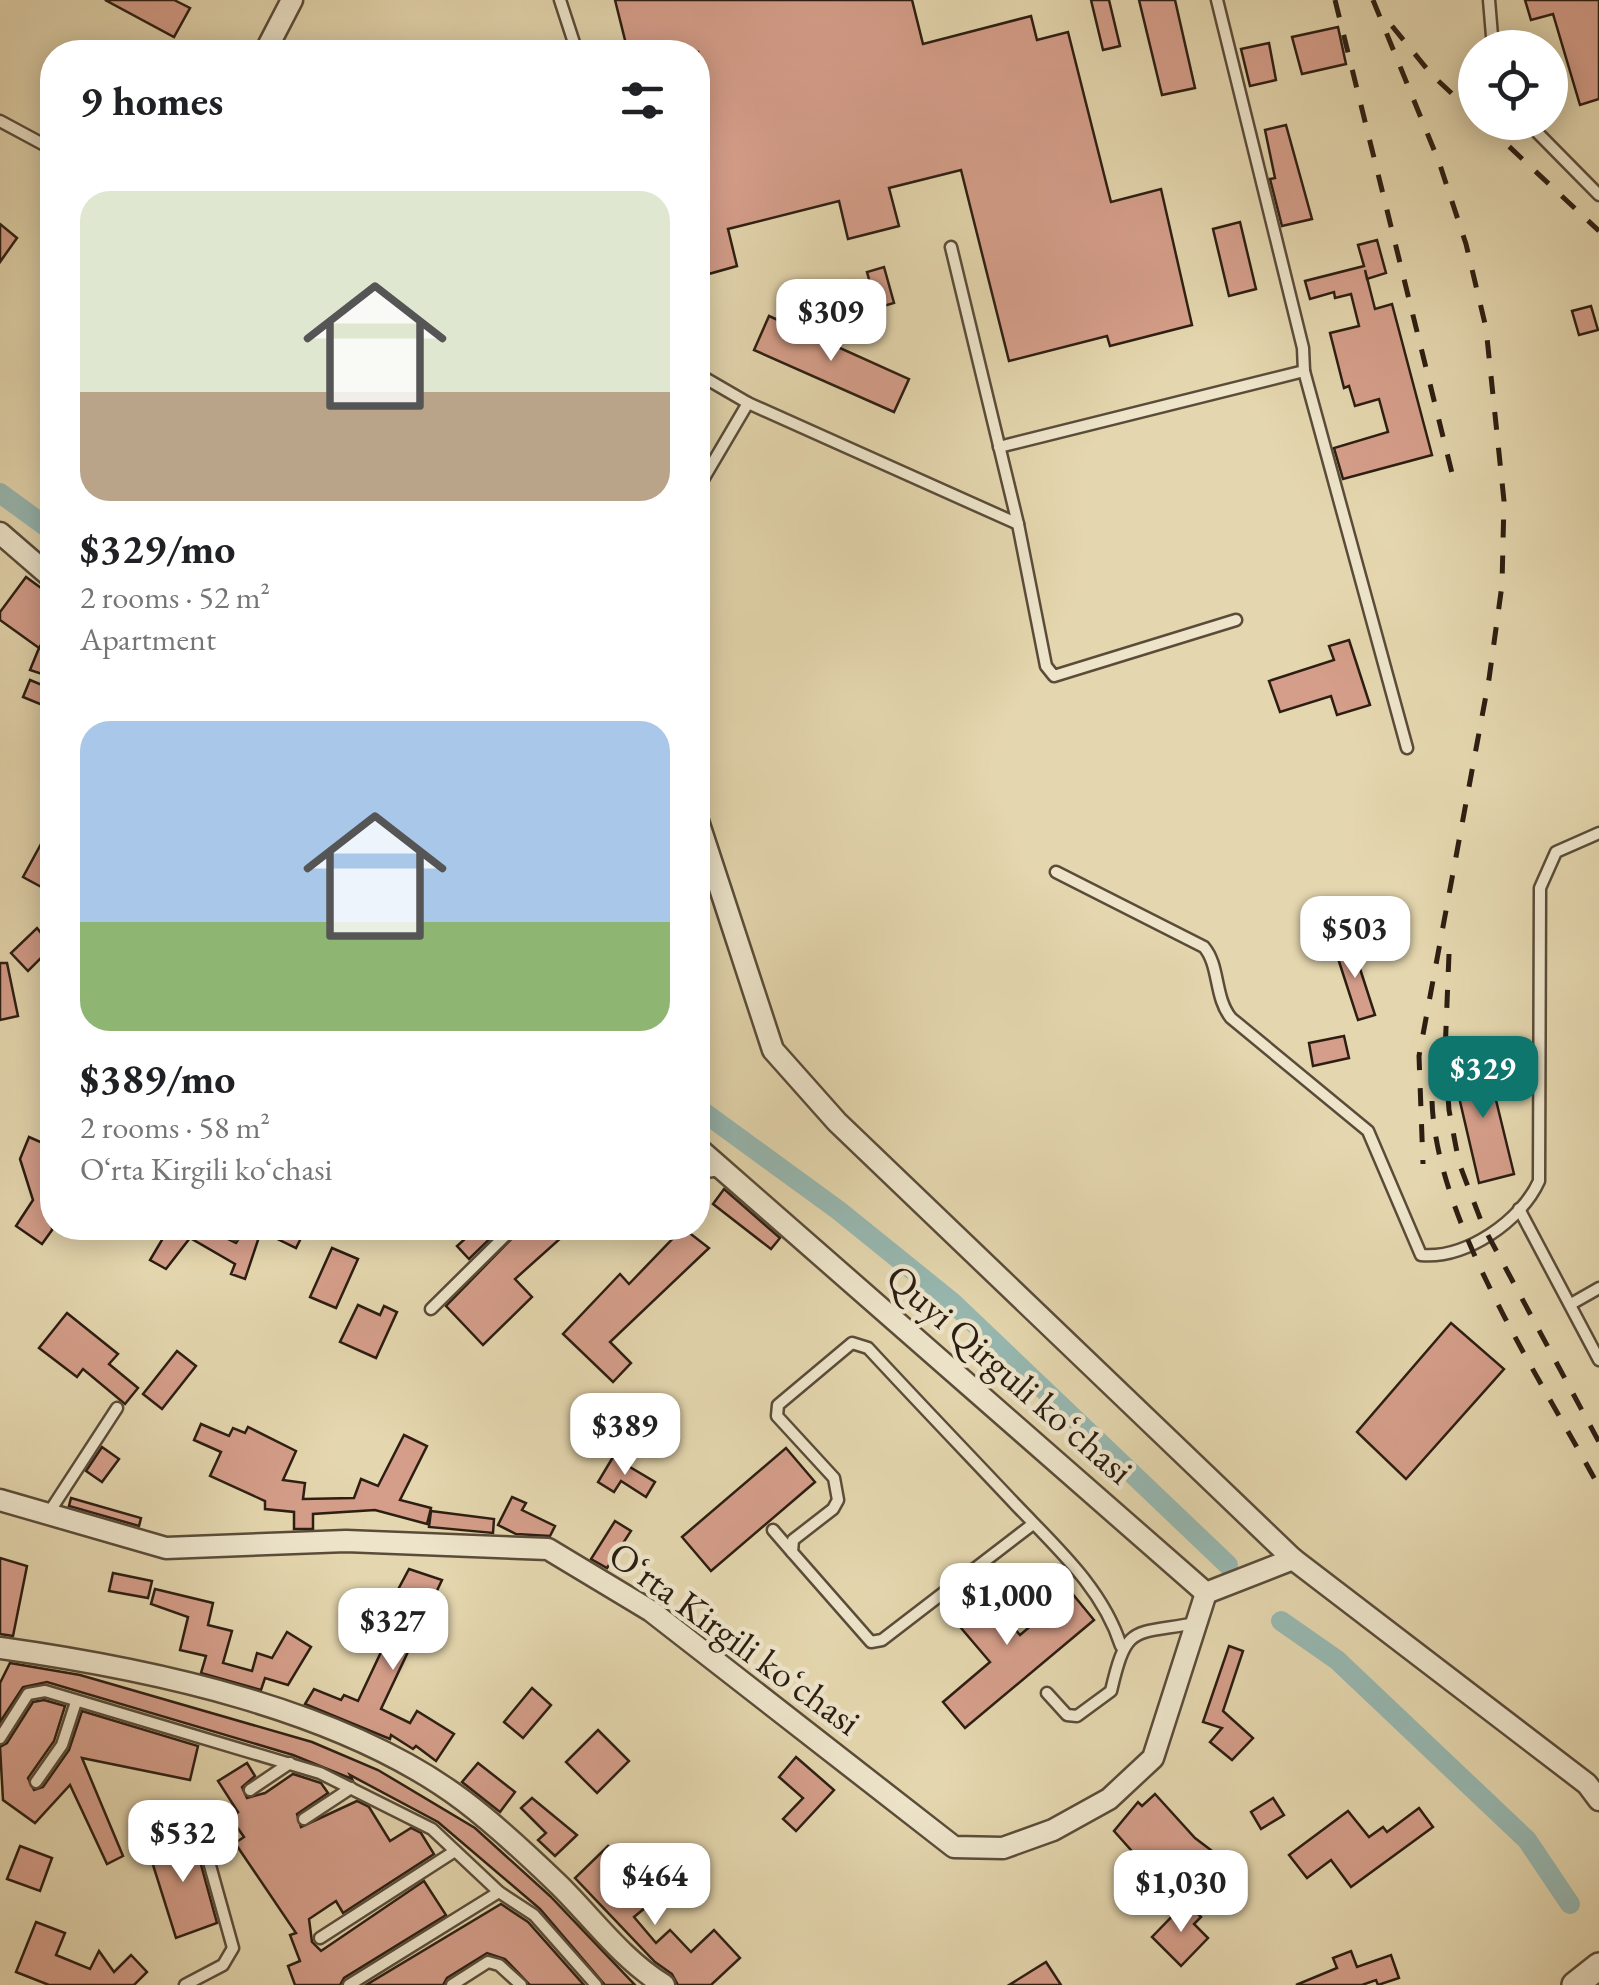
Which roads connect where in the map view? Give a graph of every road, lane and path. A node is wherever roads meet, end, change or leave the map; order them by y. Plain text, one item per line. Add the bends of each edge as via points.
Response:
1 (292, 0) edge
2 (560, 0) edge
3 (1217, 0) edge
4 (1489, 0) edge
5 (1492, 30) edge
6 (272, 40) edge
7 (573, 40) edge
8 (0, 121) edge
9 (1548, 140) edge
10 (40, 143) edge
11 (1594, 182) edge
12 (1599, 195) edge
13 (951, 247) dead end
14 (1304, 371) junction
15 (710, 381) edge
16 (748, 403) junction
17 (1000, 447) junction
18 (710, 468) edge
19 (1018, 524) junction
20 (0, 532) edge
21 (22, 548) junction
22 (0, 556) edge
23 (40, 566) edge
24 (1236, 620) dead end
25 (1408, 748) dead end
26 (1599, 833) edge
27 (710, 858) edge
28 (1056, 872) dead end
29 (710, 1159) edge
30 (723, 1170) junction
31 (710, 1172) edge
32 (1519, 1209) junction
33 (501, 1240) edge
34 (1599, 1288) edge
35 (1570, 1304) junction
36 (431, 1309) dead end
37 (1599, 1360) edge
38 (117, 1408) dead end
39 (0, 1500) edge
40 (48, 1514) junction
41 (1034, 1524) junction
42 (772, 1530) dead end
43 (792, 1552) junction
44 (1293, 1559) junction
45 (1206, 1594) junction
46 (1196, 1623) junction
47 (1122, 1646) junction
48 (0, 1648) edge
49 (1047, 1693) dead end
50 (76, 1702) junction
51 (0, 1738) edge
52 (290, 1764) junction
53 (36, 1782) dead end
54 (350, 1788) junction
55 (250, 1790) dead end
56 (1595, 1790) edge
57 (304, 1820) dead end
58 (199, 1826) dead end
59 (455, 1851) junction
60 (499, 1892) junction
61 (320, 1938) dead end
62 (1599, 1966) edge
63 (186, 1985) edge
64 (349, 1985) edge
65 (452, 1985) edge
66 (521, 1985) edge
67 (596, 1985) edge
68 (664, 1985) edge
69 (1575, 1985) edge

1 - 6 street
2 - 7 lane
3 - 14 lane
4 - 5 lane
8 - 10 lane
9 - 11 lane
11 - 12 lane
13 - 17 lane
14 - 17 lane
14 - 25 lane
15 - 16 lane
16 - 18 lane
16 - 19 lane
17 - 19 lane
19 - 24 lane via 1046,666 1054,676
20 - 21 street
21 - 22 street
21 - 23 street
26 - 32 lane via 1556,852 1540,888 1540,1163 1530,1199
27 - 44 street via 773,1050 837,1122
28 - 32 lane via 1204,947 1231,1018 1368,1131 1421,1256 1470,1245
29 - 30 street, Quyi Qirguli koʻchasi
30 - 31 lane
30 - 45 street, Quyi Qirguli koʻchasi
32 - 35 lane
33 - 36 lane
34 - 35 lane
35 - 37 lane
38 - 40 lane
39 - 40 street, Oʻrta Kirgili koʻchasi
40 - 46 street, Oʻrta Kirgili koʻchasi via 166,1548 346,1542 548,1548 651,1611 954,1848 1003,1848 1053,1830 1124,1786 1153,1758
41 - 43 lane via 871,1642
41 - 43 lane via 868,1348 852,1343 778,1405 777,1416 837,1488 833,1509 794,1540
41 - 47 lane via 1092,1587
42 - 43 lane
44 - 45 street
44 - 56 street
45 - 46 street, Oʻrta Kirgili koʻchasi
46 - 47 lane via 1130,1636
47 - 49 lane via 1111,1691 1077,1716 1067,1715
48 - 68 street via 186,1685 392,1752 465,1802 559,1885 641,1971
50 - 51 lane via 45,1690 28,1694
50 - 52 lane
50 - 53 lane via 62,1745
52 - 54 lane
52 - 55 lane
54 - 57 lane
54 - 59 lane via 432,1829
58 - 63 lane via 233,1948 223,1965
59 - 60 lane
59 - 61 lane
60 - 64 lane
60 - 67 lane via 534,1915
62 - 69 street
65 - 66 lane via 488,1962

